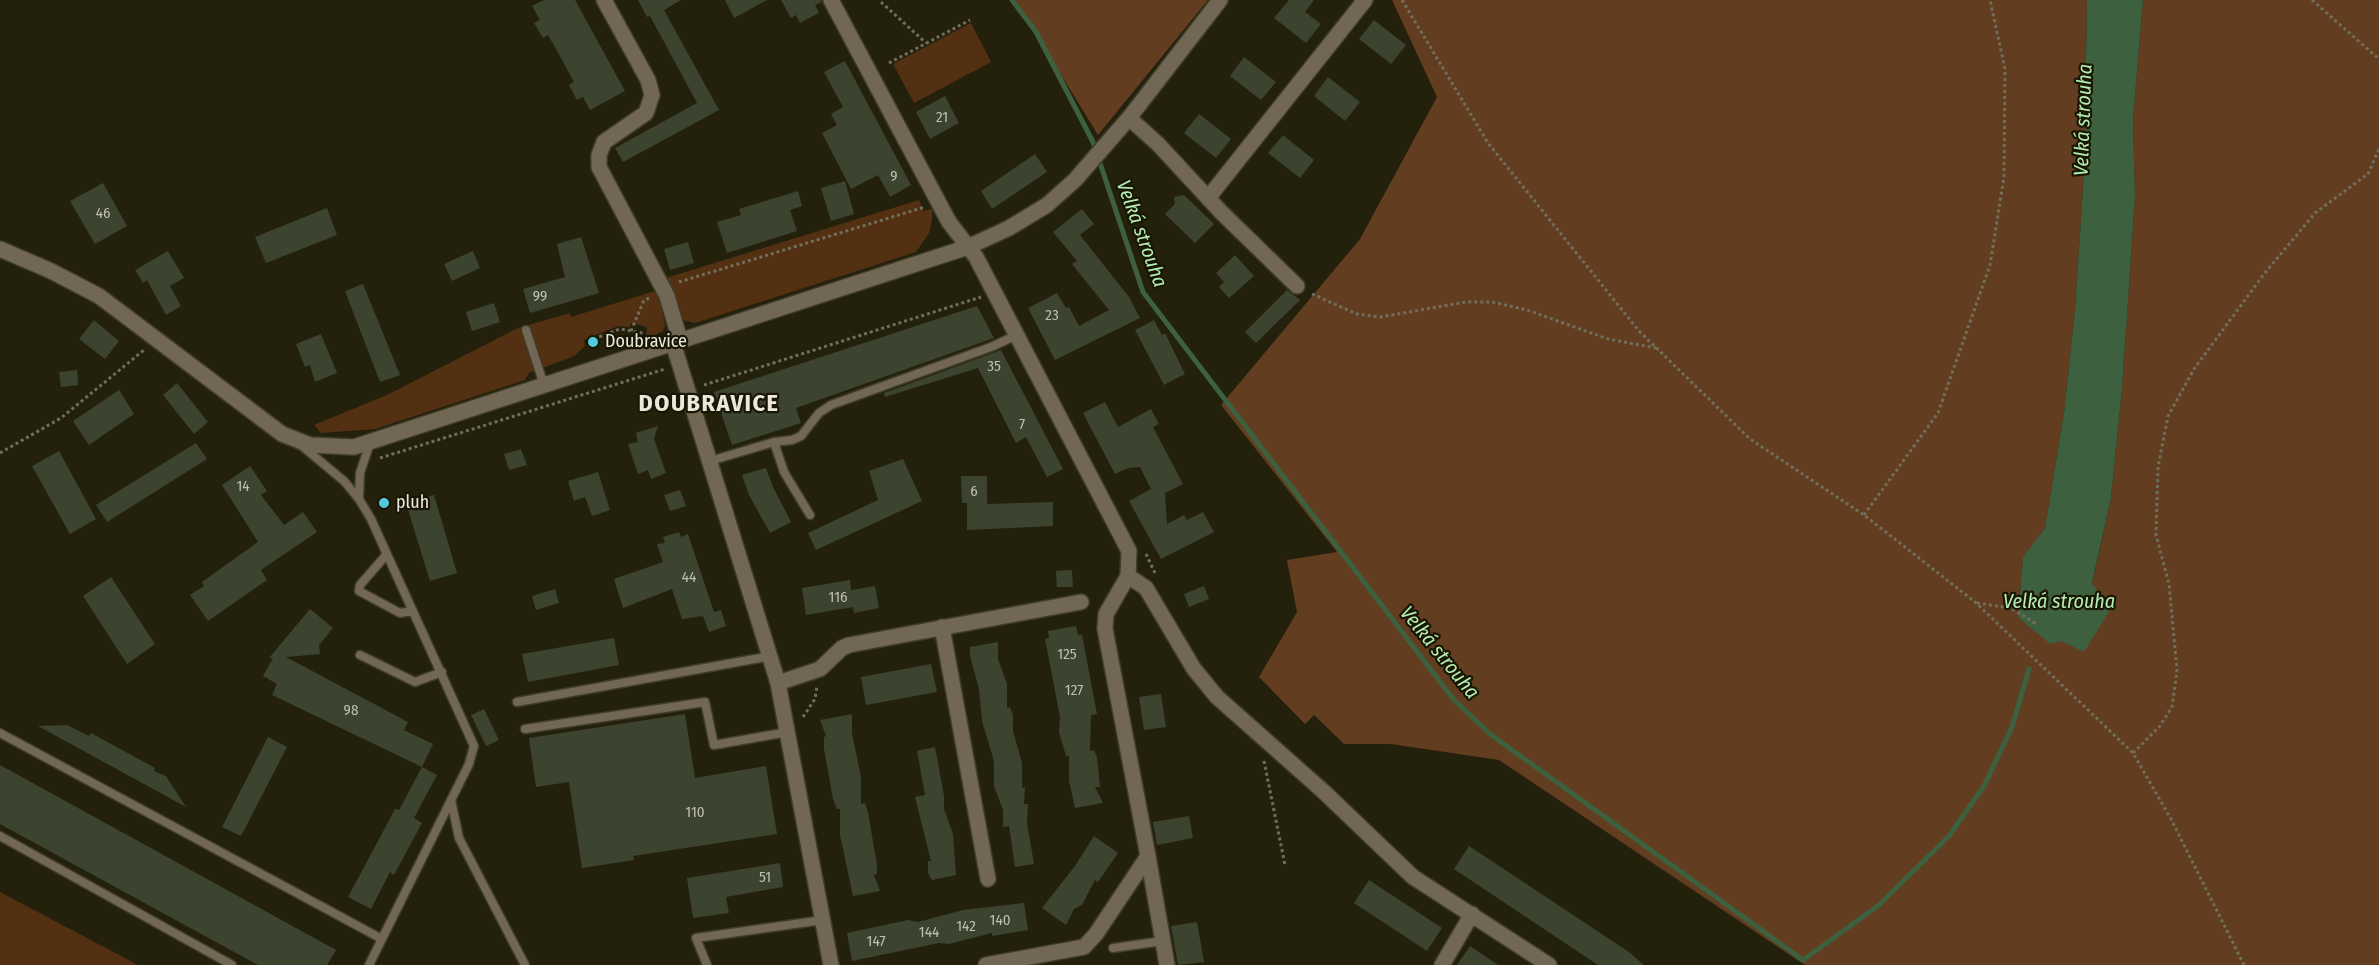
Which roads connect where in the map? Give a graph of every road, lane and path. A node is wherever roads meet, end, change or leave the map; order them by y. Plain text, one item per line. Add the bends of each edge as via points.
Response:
1 (604, 0) edge
2 (831, 0) edge
3 (1220, 0) edge
4 (1365, 0) edge
5 (1402, 0) edge
6 (1990, 0) edge
7 (2312, 0) edge
8 (881, 2) dead end
9 (970, 20) dead end
10 (927, 43) junction
11 (2379, 59) edge
12 (889, 63) dead end
13 (1129, 118) junction
14 (2379, 149) edge
15 (1208, 198) junction
16 (940, 202) junction
17 (968, 247) junction
18 (0, 249) edge
19 (1297, 286) joint
20 (663, 287) junction
21 (995, 293) junction
22 (526, 330) dead end
23 (631, 331) junction
24 (643, 333) dead end
25 (1017, 335) junction
26 (155, 340) junction
27 (588, 341) dead end
28 (676, 341) junction
29 (1657, 348) junction
30 (680, 364) junction
31 (544, 385) junction
32 (688, 390) junction
33 (294, 440) junction
34 (774, 442) junction
35 (370, 443) junction
36 (0, 453) edge
37 (363, 460) junction
38 (710, 461) junction
39 (359, 499) junction
40 (810, 515) dead end
41 (1864, 515) junction
42 (387, 554) junction
43 (1128, 576) junction
44 (1975, 602) junction
45 (1081, 603) dead end
46 (413, 611) junction
47 (2036, 624) dead end
48 (942, 627) junction
49 (360, 655) dead end
50 (771, 656) junction
51 (442, 672) junction
52 (778, 683) junction
53 (517, 702) dead end
54 (525, 729) dead end
55 (789, 732) junction
56 (0, 733) edge
57 (1274, 747) junction
58 (2133, 753) junction
59 (451, 800) junction
60 (0, 836) edge
61 (1148, 856) junction
62 (1285, 865) dead end
63 (988, 879) dead end
64 (1472, 914) junction
65 (823, 920) junction
66 (382, 939) junction
67 (1163, 941) junction
68 (1113, 948) dead end
69 (232, 965) edge
70 (369, 965) edge
71 (525, 965) edge
72 (707, 965) edge
73 (831, 965) edge
74 (986, 965) edge
75 (1167, 965) edge
76 (1442, 965) edge
77 (1549, 965) edge
78 (2244, 965) edge

1 - 20 street via 648,80 652,95 646,113 604,142 599,167
2 - 16 street
3 - 13 street
4 - 15 street
5 - 29 path via 1488,143 1639,331
6 - 41 path via 2005,69 2004,177 1989,265 1938,412
7 - 11 path
8 - 10 path
9 - 10 path
10 - 12 path
13 - 15 street
13 - 17 street via 1062,192 1009,228
14 - 58 path via 2367,174 2315,213 2265,274 2194,369 2168,416 2158,467 2156,535 2169,584 2177,670 2172,707 2160,726
15 - 19 street
16 - 17 street
16 - 20 path
17 - 21 street
17 - 28 street
18 - 26 street via 85,288
19 - 29 path via 1357,314 1380,317 1492,302 1527,310 1608,339
20 - 23 path via 656,296 644,300
20 - 28 street
21 - 25 street
21 - 32 path
22 - 31 lane
23 - 24 path
23 - 27 path via 620,329
25 - 34 lane via 831,405 819,413 801,436
25 - 43 street via 1124,537 1131,559
26 - 33 street
26 - 36 path via 69,413
28 - 30 street
28 - 31 street
29 - 41 path via 1750,439
30 - 32 street
30 - 37 path via 382,458
31 - 35 street
32 - 38 street
33 - 35 street via 337,448
33 - 39 lane
34 - 38 lane
34 - 40 lane via 784,472
35 - 37 lane
37 - 39 lane
38 - 50 street
39 - 42 lane
41 - 44 path
42 - 46 lane
42 - 46 lane via 359,591 400,613
43 - 57 street via 1146,588 1205,684
43 - 61 street via 1106,614 1105,629
44 - 47 path via 2011,608
44 - 58 path
45 - 48 street
46 - 51 lane
48 - 52 street via 849,645 816,672
48 - 63 street
49 - 51 lane via 415,682
50 - 52 street
50 - 53 lane
51 - 59 lane via 474,746
52 - 55 street
54 - 55 lane via 705,702 714,745
55 - 65 street
56 - 66 lane
57 - 62 path via 1264,758 1264,768
57 - 64 street via 1413,877
58 - 78 path
59 - 66 lane
59 - 71 lane via 459,838
60 - 69 lane
61 - 67 street
61 - 74 street via 1084,947
64 - 76 street
64 - 77 street
65 - 72 lane via 696,938
65 - 73 street
66 - 70 lane
67 - 68 lane
67 - 75 street

